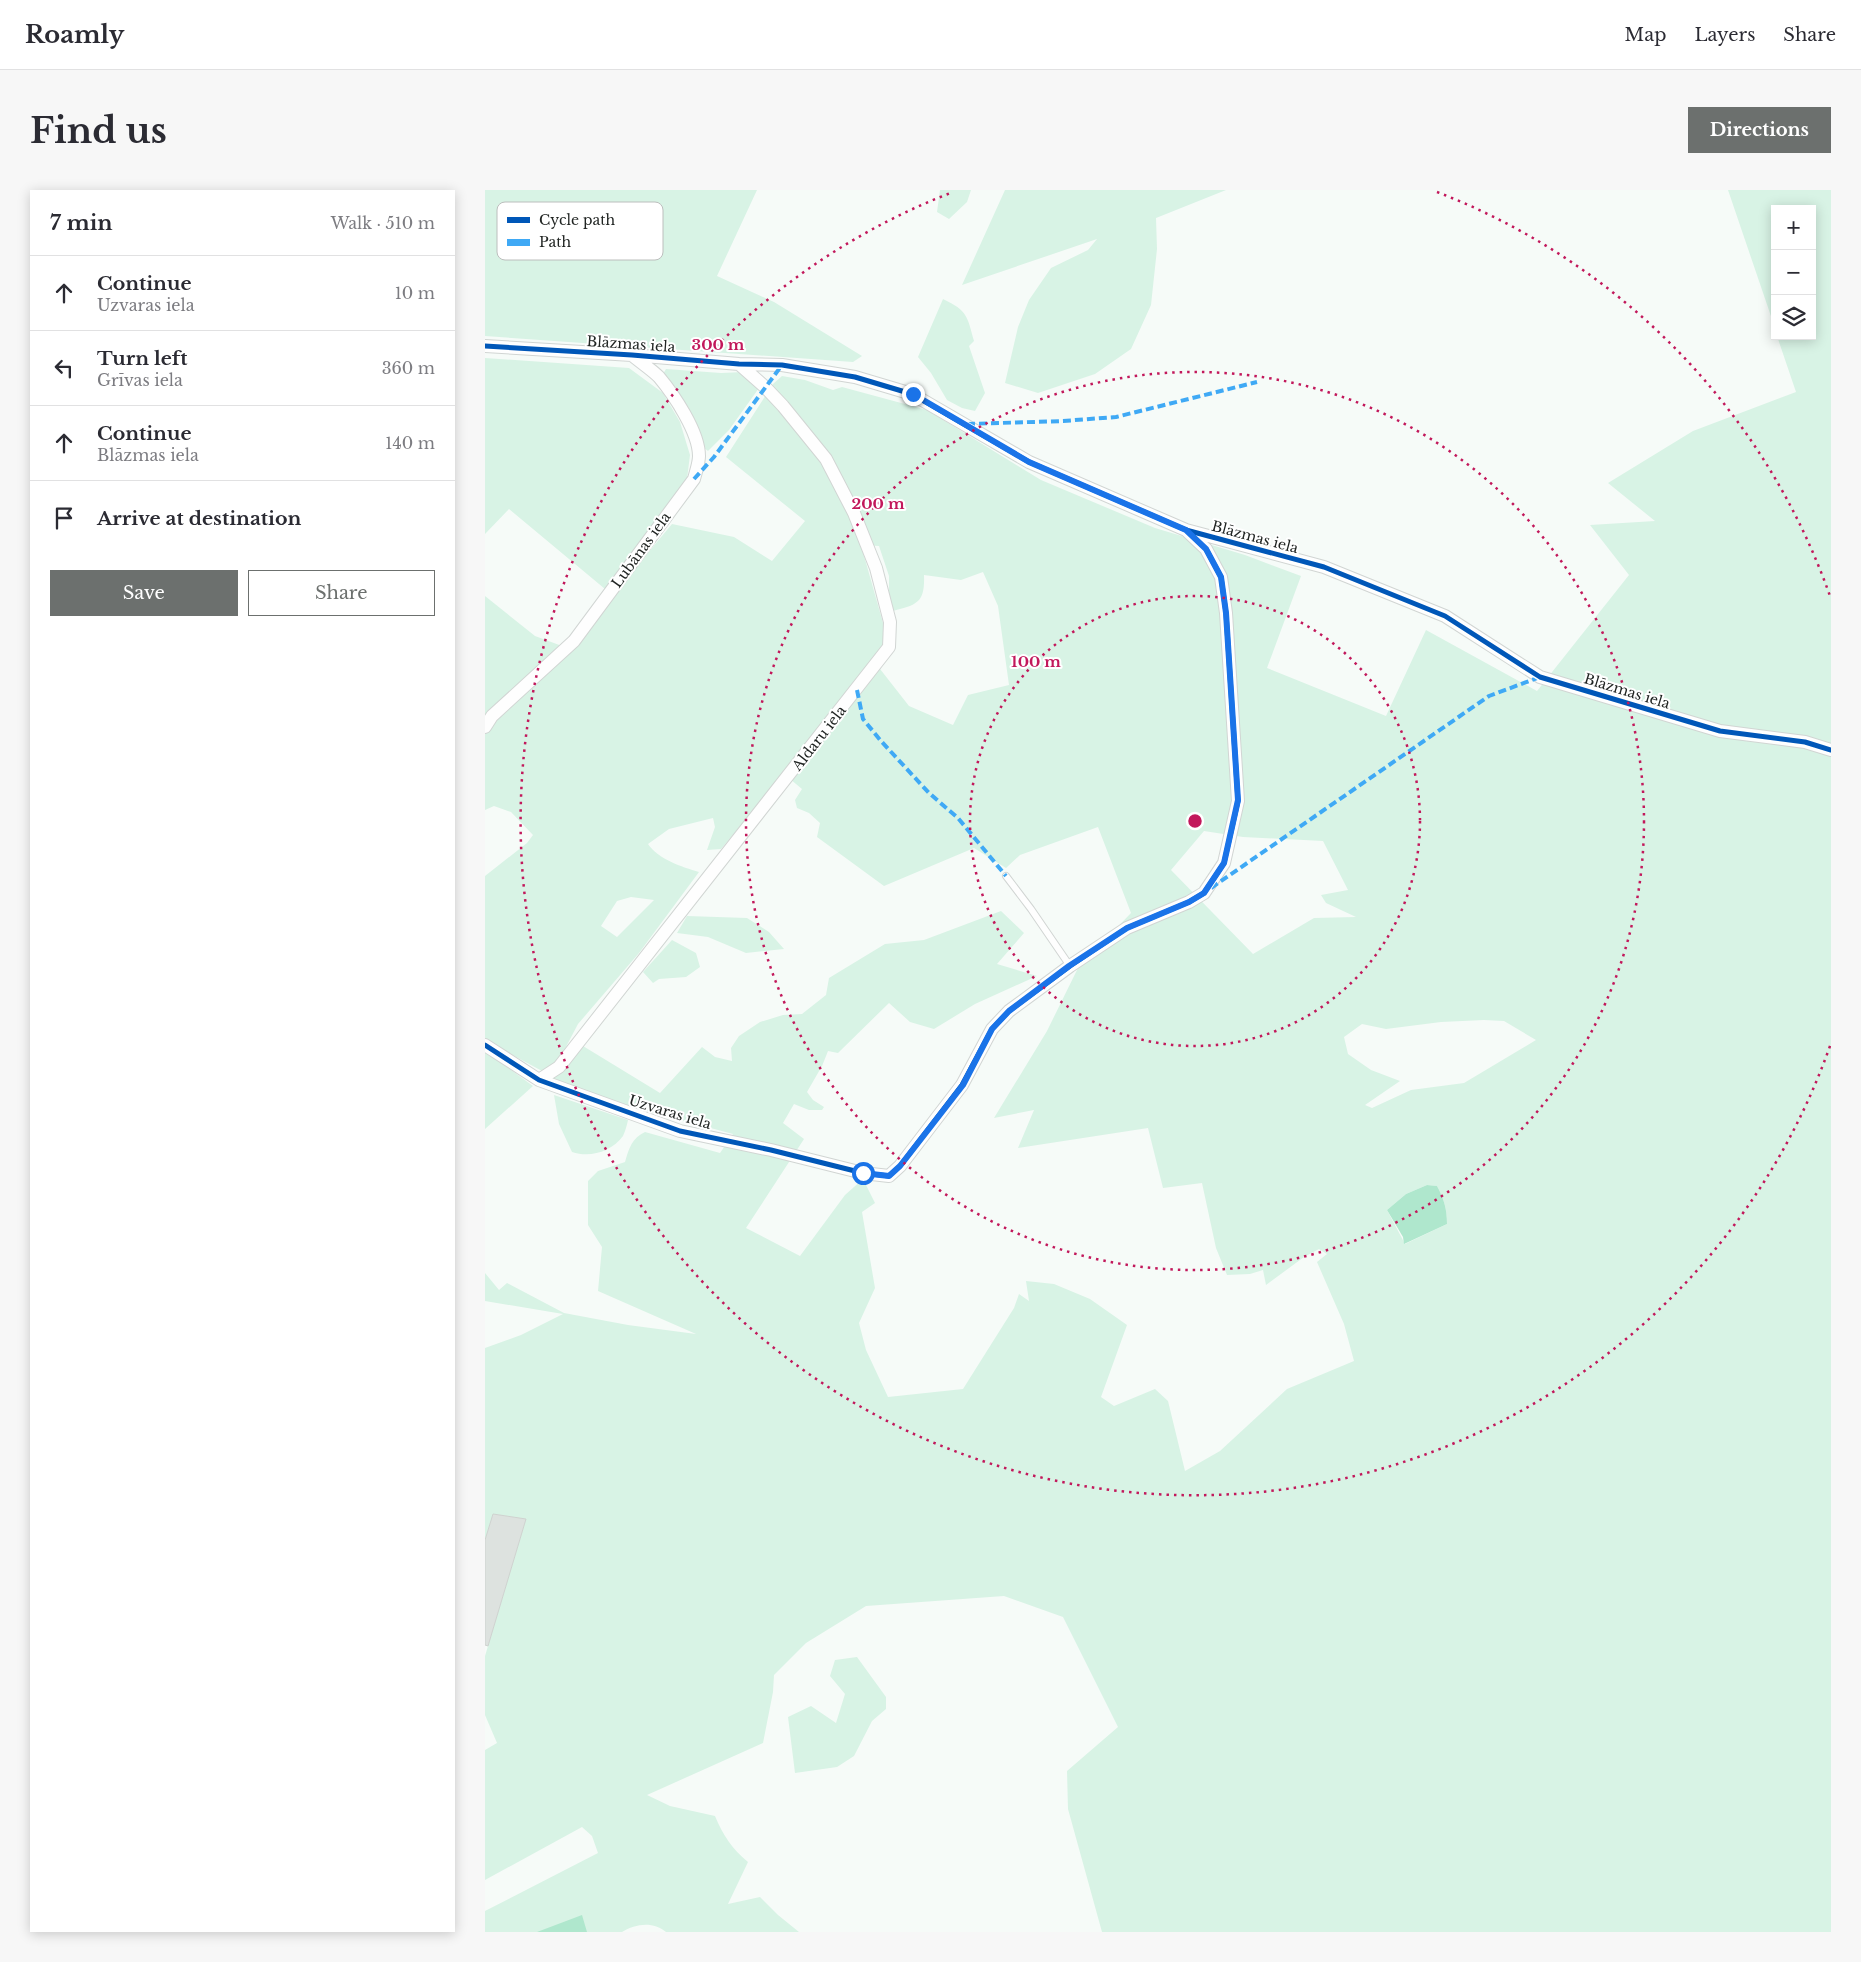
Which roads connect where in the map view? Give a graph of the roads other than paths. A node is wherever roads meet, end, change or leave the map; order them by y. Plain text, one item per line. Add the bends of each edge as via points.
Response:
1 (485, 346) edge
2 (632, 355) junction
3 (739, 364) junction
4 (1186, 530) junction
5 (485, 727) edge
6 (1831, 750) edge
7 (1006, 876) dead end
8 (1069, 966) junction
9 (485, 1045) edge
10 (539, 1080) junction

1 - 2 street, Blāzmas iela
2 - 3 street, Blāzmas iela
2 - 5 street, Lubānas iela via 658,376 688,422 698,445 694,478 574,641 492,716
3 - 4 street, Blāzmas iela via 782,365 855,377 913,394 1029,462
3 - 10 street, Aldaru iela via 765,386 826,459 876,568 890,622 889,647 559,1068
4 - 6 street, Blāzmas iela via 1324,567 1445,616 1540,677 1720,730 1805,742
4 - 8 street via 1206,549 1221,577 1226,613 1238,800 1224,863 1204,893 1127,928
7 - 8 lane
8 - 10 street, Uzvaras iela via 1009,1011 992,1029 963,1085 889,1176 863,1173 680,1131
9 - 10 street, Uzvaras iela

